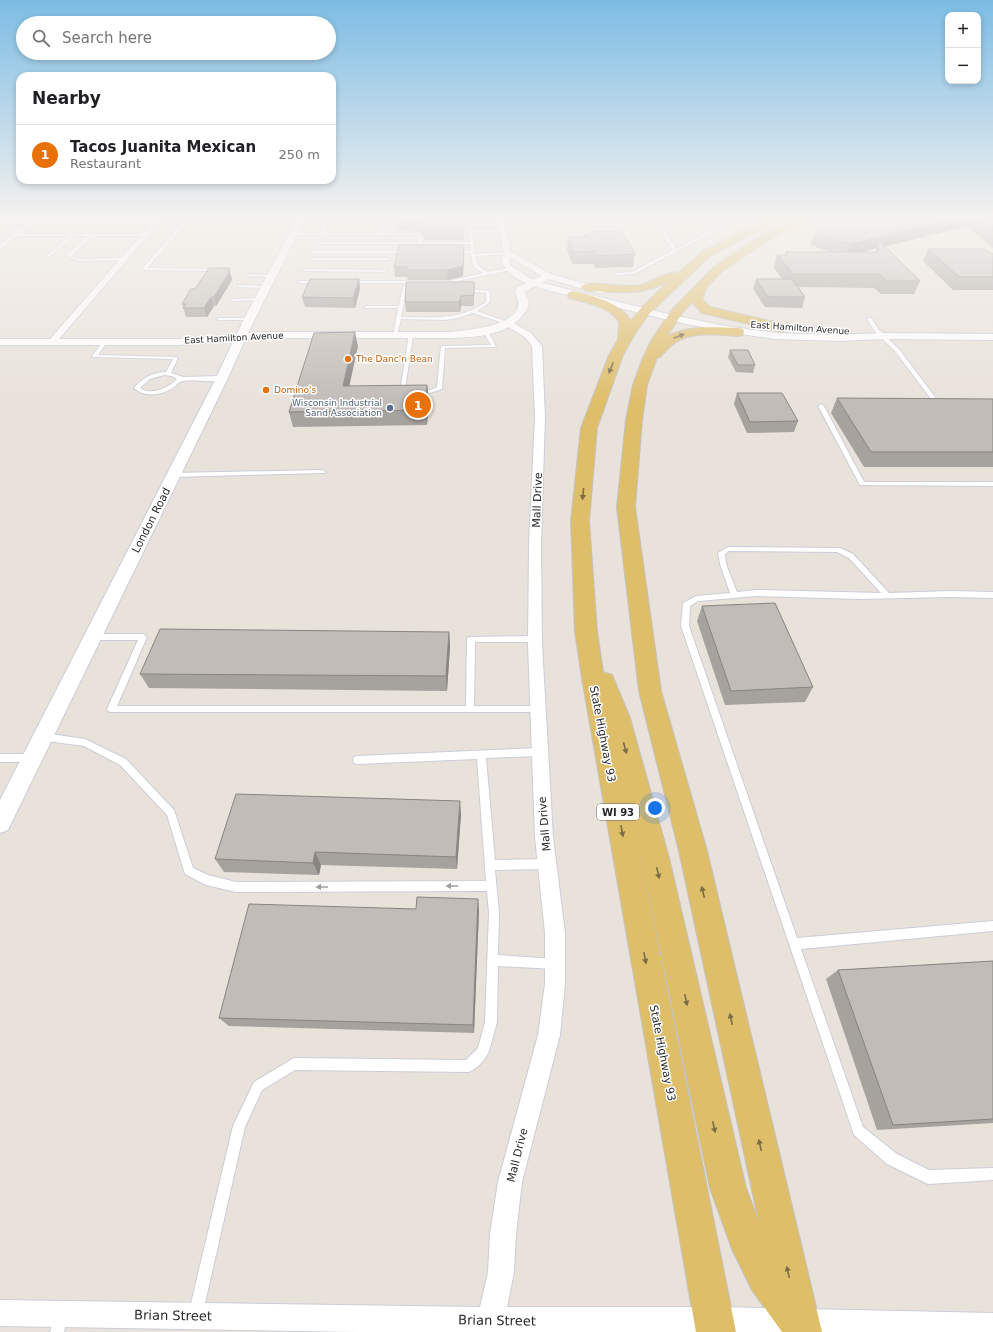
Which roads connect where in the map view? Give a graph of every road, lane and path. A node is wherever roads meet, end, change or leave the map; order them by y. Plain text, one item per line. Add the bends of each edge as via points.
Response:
1 (106, 279) edge
2 (269, 279) edge
3 (300, 279) edge
4 (460, 279) edge
5 (526, 279) edge
6 (541, 279) edge
7 (546, 279) edge
8 (559, 279) edge
9 (665, 279) edge
10 (683, 279) edge
11 (707, 279) edge
12 (299, 282) junction
13 (329, 282) edge
14 (344, 282) edge
15 (406, 282) junction
16 (532, 283) junction
17 (703, 283) junction
18 (240, 286) dead end
19 (266, 286) junction
20 (543, 286) junction
21 (296, 287) dead end
22 (587, 287) junction
23 (404, 290) junction
24 (412, 290) edge
25 (455, 290) edge
26 (601, 291) joint
27 (573, 294) junction
28 (259, 299) junction
29 (232, 300) dead end
30 (524, 300) junction
31 (366, 307) dead end
32 (401, 307) junction
33 (662, 310) junction
34 (474, 312) junction
35 (399, 318) junction
36 (220, 319) dead end
37 (249, 319) junction
38 (869, 319) dead end
39 (508, 323) junction
40 (783, 328) junction
41 (485, 332) junction
42 (738, 332) junction
43 (395, 335) junction
44 (411, 335) junction
45 (457, 335) junction
46 (883, 336) junction
47 (993, 337) edge
48 (240, 338) junction
49 (625, 341) junction
50 (0, 342) edge
51 (52, 342) junction
52 (106, 342) junction
53 (459, 347) junction
54 (649, 360) junction
55 (168, 374) junction
56 (221, 378) junction
57 (180, 379) junction
58 (822, 406) dead end
59 (939, 406) edge
60 (323, 472) dead end
61 (173, 475) junction
62 (993, 484) edge
63 (734, 595) junction
64 (888, 596) junction
65 (993, 596) edge
66 (586, 631) junction
67 (92, 637) junction
68 (535, 639) junction
69 (470, 709) junction
70 (538, 709) junction
71 (43, 737) junction
72 (539, 752) junction
73 (481, 755) junction
74 (0, 758) edge
75 (32, 758) junction
76 (357, 760) dead end
77 (0, 823) edge
78 (547, 864) junction
79 (490, 865) junction
80 (491, 886) junction
81 (993, 926) edge
82 (794, 944) junction
83 (492, 960) junction
84 (555, 964) junction
85 (993, 1174) edge
86 (0, 1313) edge
87 (195, 1316) junction
88 (60, 1323) edge
89 (224, 1324) edge
90 (489, 1326) edge
91 (717, 1328) edge
92 (801, 1328) edge
93 (993, 1328) edge

1 - 51 street
2 - 19 street, London Road
3 - 12 lane
4 - 15 lane via 448,282
5 - 16 street
6 - 16 street, East Hamilton Avenue
7 - 20 street
8 - 22 street, East Hamilton Avenue
9 - 22 main road via 646,288
10 - 33 main road, State Highway 93 / WI 93
11 - 17 main road, State Highway 93 / WI 93
12 - 13 lane
12 - 21 lane
14 - 15 lane
15 - 23 lane
16 - 20 street
16 - 30 street, East Hamilton Avenue via 520,290
17 - 33 main road, State Highway 93 / WI 93
17 - 40 main road via 696,299 706,310
18 - 19 lane
19 - 28 street, London Road
20 - 27 street, East Hamilton Avenue
20 - 30 street, East Hamilton Avenue
22 - 26 street, East Hamilton Avenue
23 - 24 lane
23 - 32 lane
25 - 34 lane via 488,292 488,302
26 - 33 street, East Hamilton Avenue
27 - 33 street, East Hamilton Avenue
27 - 49 main road via 616,311 625,322
28 - 29 lane
28 - 37 street, London Road
30 - 39 street, East Hamilton Avenue via 522,310
31 - 32 lane
32 - 35 lane
33 - 40 street, East Hamilton Avenue via 740,324
33 - 42 street, East Hamilton Avenue
33 - 49 main road, State Highway 93 / WI 93
33 - 54 main road, State Highway 93 / WI 93 via 659,339
34 - 35 lane via 456,318
34 - 39 lane
35 - 43 lane
36 - 37 lane
37 - 48 street, London Road
38 - 46 lane
39 - 41 street, East Hamilton Avenue
39 - 68 street, Mall Drive via 528,335 537,346 540,417 535,543
40 - 46 street, East Hamilton Avenue via 854,331
41 - 45 street, East Hamilton Avenue
41 - 53 lane via 494,346
42 - 46 street, East Hamilton Avenue via 798,337
54 -> 42 main road via 670,340 681,335 705,331
43 - 44 street, East Hamilton Avenue
43 - 48 street, East Hamilton Avenue via 256,335
44 - 45 street, East Hamilton Avenue
44 - 53 lane via 402,391 434,392 440,388 443,347
45 - 53 lane
46 - 47 street, East Hamilton Avenue
46 - 59 lane via 897,350
48 - 52 street, East Hamilton Avenue via 178,342
48 - 56 street, London Road
49 -> 66 main road, State Highway 93 / WI 93 via 616,355 589,428 580,521
50 - 51 street, East Hamilton Avenue
51 - 52 street, East Hamilton Avenue
52 - 55 lane via 94,356 174,357 176,360
92 -> 54 main road, State Highway 93 / WI 93 via 693,851 650,692 626,507 634,420 640,385
55 - 57 lane
55 - 57 lane via 148,378 137,388 148,393 159,392
56 - 57 lane
56 - 61 street, London Road
58 - 62 lane via 862,484
60 - 61 lane
61 - 67 street, London Road
63 - 64 lane via 757,593
63 - 64 lane via 722,564 721,553 728,549 838,550 851,556
63 - 82 lane via 696,598 686,605 684,626
64 - 65 lane
66 -> 91 main road, State Highway 93 / WI 93
66 -> 92 main road via 618,718 655,858 728,1188 745,1236 766,1276
67 - 69 lane via 143,637 111,709
67 - 71 street, London Road
68 - 69 lane via 471,639
68 - 70 street, Mall Drive
69 - 70 lane
70 - 72 street, Mall Drive
71 - 75 street, London Road
80 -> 71 lane via 236,887 206,880 189,871 171,813 123,762 85,743
72 - 73 lane
72 - 78 street, Mall Drive
73 - 76 lane
73 - 79 lane
74 - 75 lane
75 - 77 street, London Road
78 - 79 lane
78 - 84 street, Mall Drive via 555,933
79 - 80 lane
80 - 83 lane via 494,913
81 - 82 lane
82 - 85 lane via 858,1131 892,1159 928,1177
83 - 84 lane
83 - 87 lane via 491,1022 483,1051 469,1066 294,1064 258,1086 239,1126
84 - 90 street, Mall Drive via 549,1036 510,1182 501,1272
86 - 88 street, Brian Street
87 - 88 street, Brian Street
87 - 89 street, Brian Street
89 - 90 street, Brian Street
90 - 91 street, Brian Street
91 - 92 street, Brian Street
92 - 93 street, Brian Street

